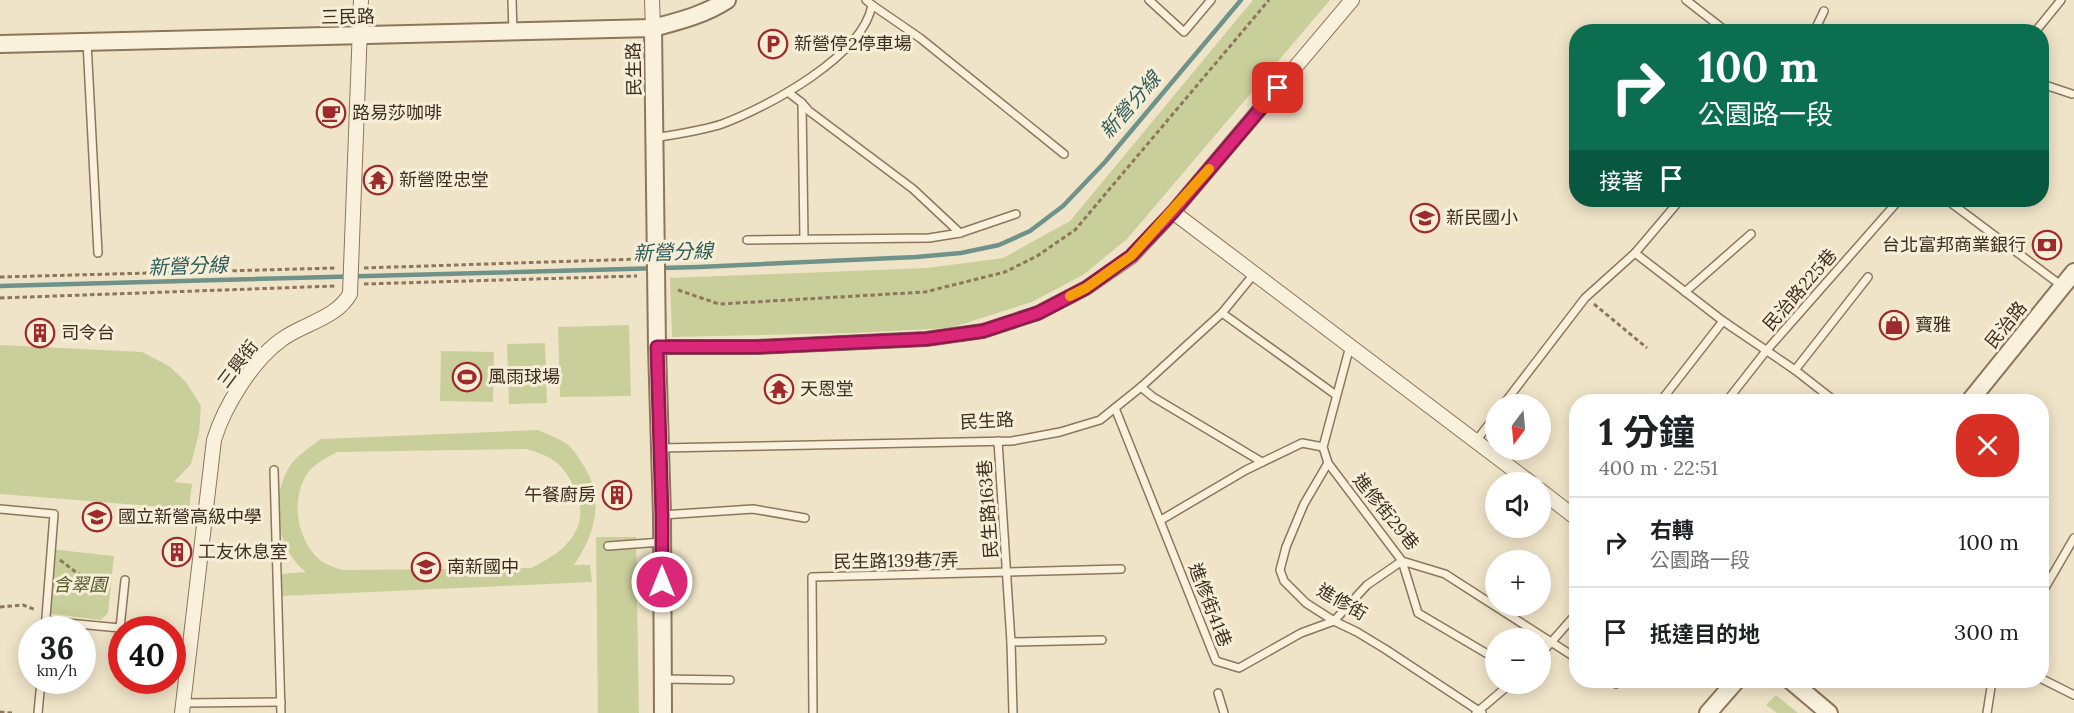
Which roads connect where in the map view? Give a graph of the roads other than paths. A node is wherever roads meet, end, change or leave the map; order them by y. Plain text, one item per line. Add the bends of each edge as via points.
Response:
1 (361, 0) edge
2 (512, 0) edge
3 (652, 0) edge
4 (726, 0) edge
5 (1149, 0) edge
6 (1211, 0) edge
7 (1352, 0) edge
8 (1686, 0) edge
9 (2061, 0) edge
10 (869, 2) edge
11 (1824, 11) dead end
12 (1717, 24) edge
13 (1818, 24) edge
14 (2042, 24) edge
15 (653, 28) junction
16 (513, 32) junction
17 (360, 36) junction
18 (87, 41) junction
19 (0, 44) edge
20 (2049, 86) edge
21 (788, 92) junction
22 (2072, 94) dead end
23 (802, 104) junction
24 (654, 138) junction
25 (1064, 153) dead end
26 (1674, 207) edge
27 (1893, 207) edge
28 (1956, 207) edge
29 (1173, 212) junction
30 (1016, 214) dead end
31 (960, 234) junction
32 (1751, 234) dead end
33 (804, 239) junction
34 (747, 240) dead end
35 (1635, 252) junction
36 (98, 253) dead end
37 (2074, 272) edge
38 (1254, 274) junction
39 (1868, 278) dead end
40 (2062, 286) junction
41 (1685, 292) junction
42 (1222, 313) junction
43 (1723, 321) junction
44 (1350, 346) junction
45 (657, 347) junction
46 (1766, 351) junction
47 (1795, 370) junction
48 (1141, 387) junction
49 (1336, 394) junction
50 (1511, 394) edge
51 (1666, 394) edge
52 (1732, 394) edge
53 (1824, 394) edge
54 (1975, 394) edge
55 (1115, 408) junction
56 (1485, 430) edge
57 (998, 441) junction
58 (1476, 441) junction
59 (1323, 447) junction
60 (660, 448) junction
61 (1262, 462) junction
62 (1328, 463) junction
63 (274, 470) dead end
64 (1517, 472) edge
65 (1551, 499) edge
66 (0, 509) edge
67 (1569, 513) edge
68 (662, 515) junction
69 (805, 518) dead end
70 (1161, 520) junction
71 (2074, 538) edge
72 (662, 542) junction
73 (608, 546) dead end
74 (2071, 549) edge
75 (1402, 561) junction
76 (1121, 569) dead end
77 (1007, 574) junction
78 (125, 580) dead end
79 (2049, 582) edge
80 (46, 616) edge
81 (1334, 621) junction
82 (1569, 623) edge
83 (96, 624) edge
84 (1102, 640) dead end
85 (1011, 642) junction
86 (1553, 642) junction
87 (1485, 653) edge
88 (1569, 653) edge
89 (662, 679) junction
90 (730, 680) dead end
91 (2049, 682) edge
92 (1730, 688) edge
93 (1799, 688) edge
94 (1991, 688) edge
95 (1218, 693) dead end
96 (40, 694) edge
97 (1499, 694) edge
98 (2074, 695) edge
99 (281, 702) junction
100 (182, 708) edge
101 (1479, 712) edge
102 (38, 713) edge
103 (281, 713) edge
104 (663, 713) edge
105 (813, 713) edge
106 (1013, 713) edge
107 (1224, 713) edge
108 (1708, 713) edge
109 (1829, 713) edge
110 (1987, 713) edge

1 - 17 street, 三興街
2 - 16 lane
3 - 15 street, 民生路
4 - 15 street, 三民路 via 690,18
5 - 6 lane via 1184,32
7 - 29 street
8 - 12 lane
9 - 14 lane
10 - 21 lane via 870,16 855,40
10 - 25 lane
11 - 13 lane
15 - 16 street, 三民路
15 - 24 street, 民生路
16 - 17 street, 三民路
17 - 18 street, 三民路
17 - 100 street, 三興街 via 356,285 340,307 267,351 219,423
18 - 19 street, 三民路
18 - 36 lane
20 - 22 lane
21 - 23 lane
21 - 24 lane via 721,124
23 - 31 lane via 913,189
23 - 33 lane
24 - 45 street, 民生路
26 - 35 lane
27 - 46 lane, 民治路225巷
28 - 40 lane
29 - 38 street
29 - 45 street via 1131,256 1086,288 1038,313 983,331 914,340
30 - 31 lane
31 - 33 lane via 929,238
32 - 41 lane
33 - 34 lane
35 - 41 lane
35 - 50 lane via 1585,298
37 - 40 street, 民治路
38 - 42 lane, 民生路
38 - 44 street
39 - 47 lane
40 - 54 street, 民治路
41 - 43 lane
42 - 48 lane, 民生路
42 - 49 lane
43 - 46 lane
43 - 51 lane
44 - 49 lane
44 - 58 street
45 - 60 street, 民生路
46 - 47 lane
46 - 52 lane, 民治路225巷
47 - 53 lane
48 - 55 lane, 民生路
48 - 61 lane
49 - 59 lane
55 - 57 lane, 民生路 via 1100,420 1060,432
55 - 70 lane
56 - 58 lane
57 - 60 lane, 民生路
57 - 77 lane, 民生路163巷
58 - 64 street
59 - 61 lane via 1302,443
59 - 62 lane
60 - 68 street, 民生路
61 - 70 lane
62 - 75 lane, 進修街29巷
62 - 81 lane, 進修街 via 1304,504 1280,570 1284,581 1306,603
63 - 99 lane
65 - 67 street
66 - 80 lane via 54,514
68 - 69 lane via 753,509
68 - 72 street, 民生路
70 - 81 lane, 進修街41巷 via 1216,661 1239,668 1300,633
71 - 74 lane
72 - 73 lane
72 - 89 street, 民生路
74 - 79 lane
75 - 81 lane, 進修街41巷 via 1367,585
75 - 86 lane, 進修街29巷 via 1444,574
75 - 87 lane via 1418,613
76 - 77 lane, 民生路163巷
77 - 85 lane, 民生路163巷
77 - 105 lane, 民生路139巷7弄 via 812,577
78 - 83 lane via 120,628
81 - 101 lane, 進修街 via 1385,649
82 - 86 lane
84 - 85 lane
85 - 106 lane, 民生路163巷
86 - 88 lane, 進修街29巷
89 - 90 lane
89 - 104 street, 民生路
91 - 98 lane
92 - 108 street
93 - 109 street
94 - 110 lane
95 - 107 lane
96 - 102 lane
97 - 101 lane
99 - 100 lane
99 - 103 lane

